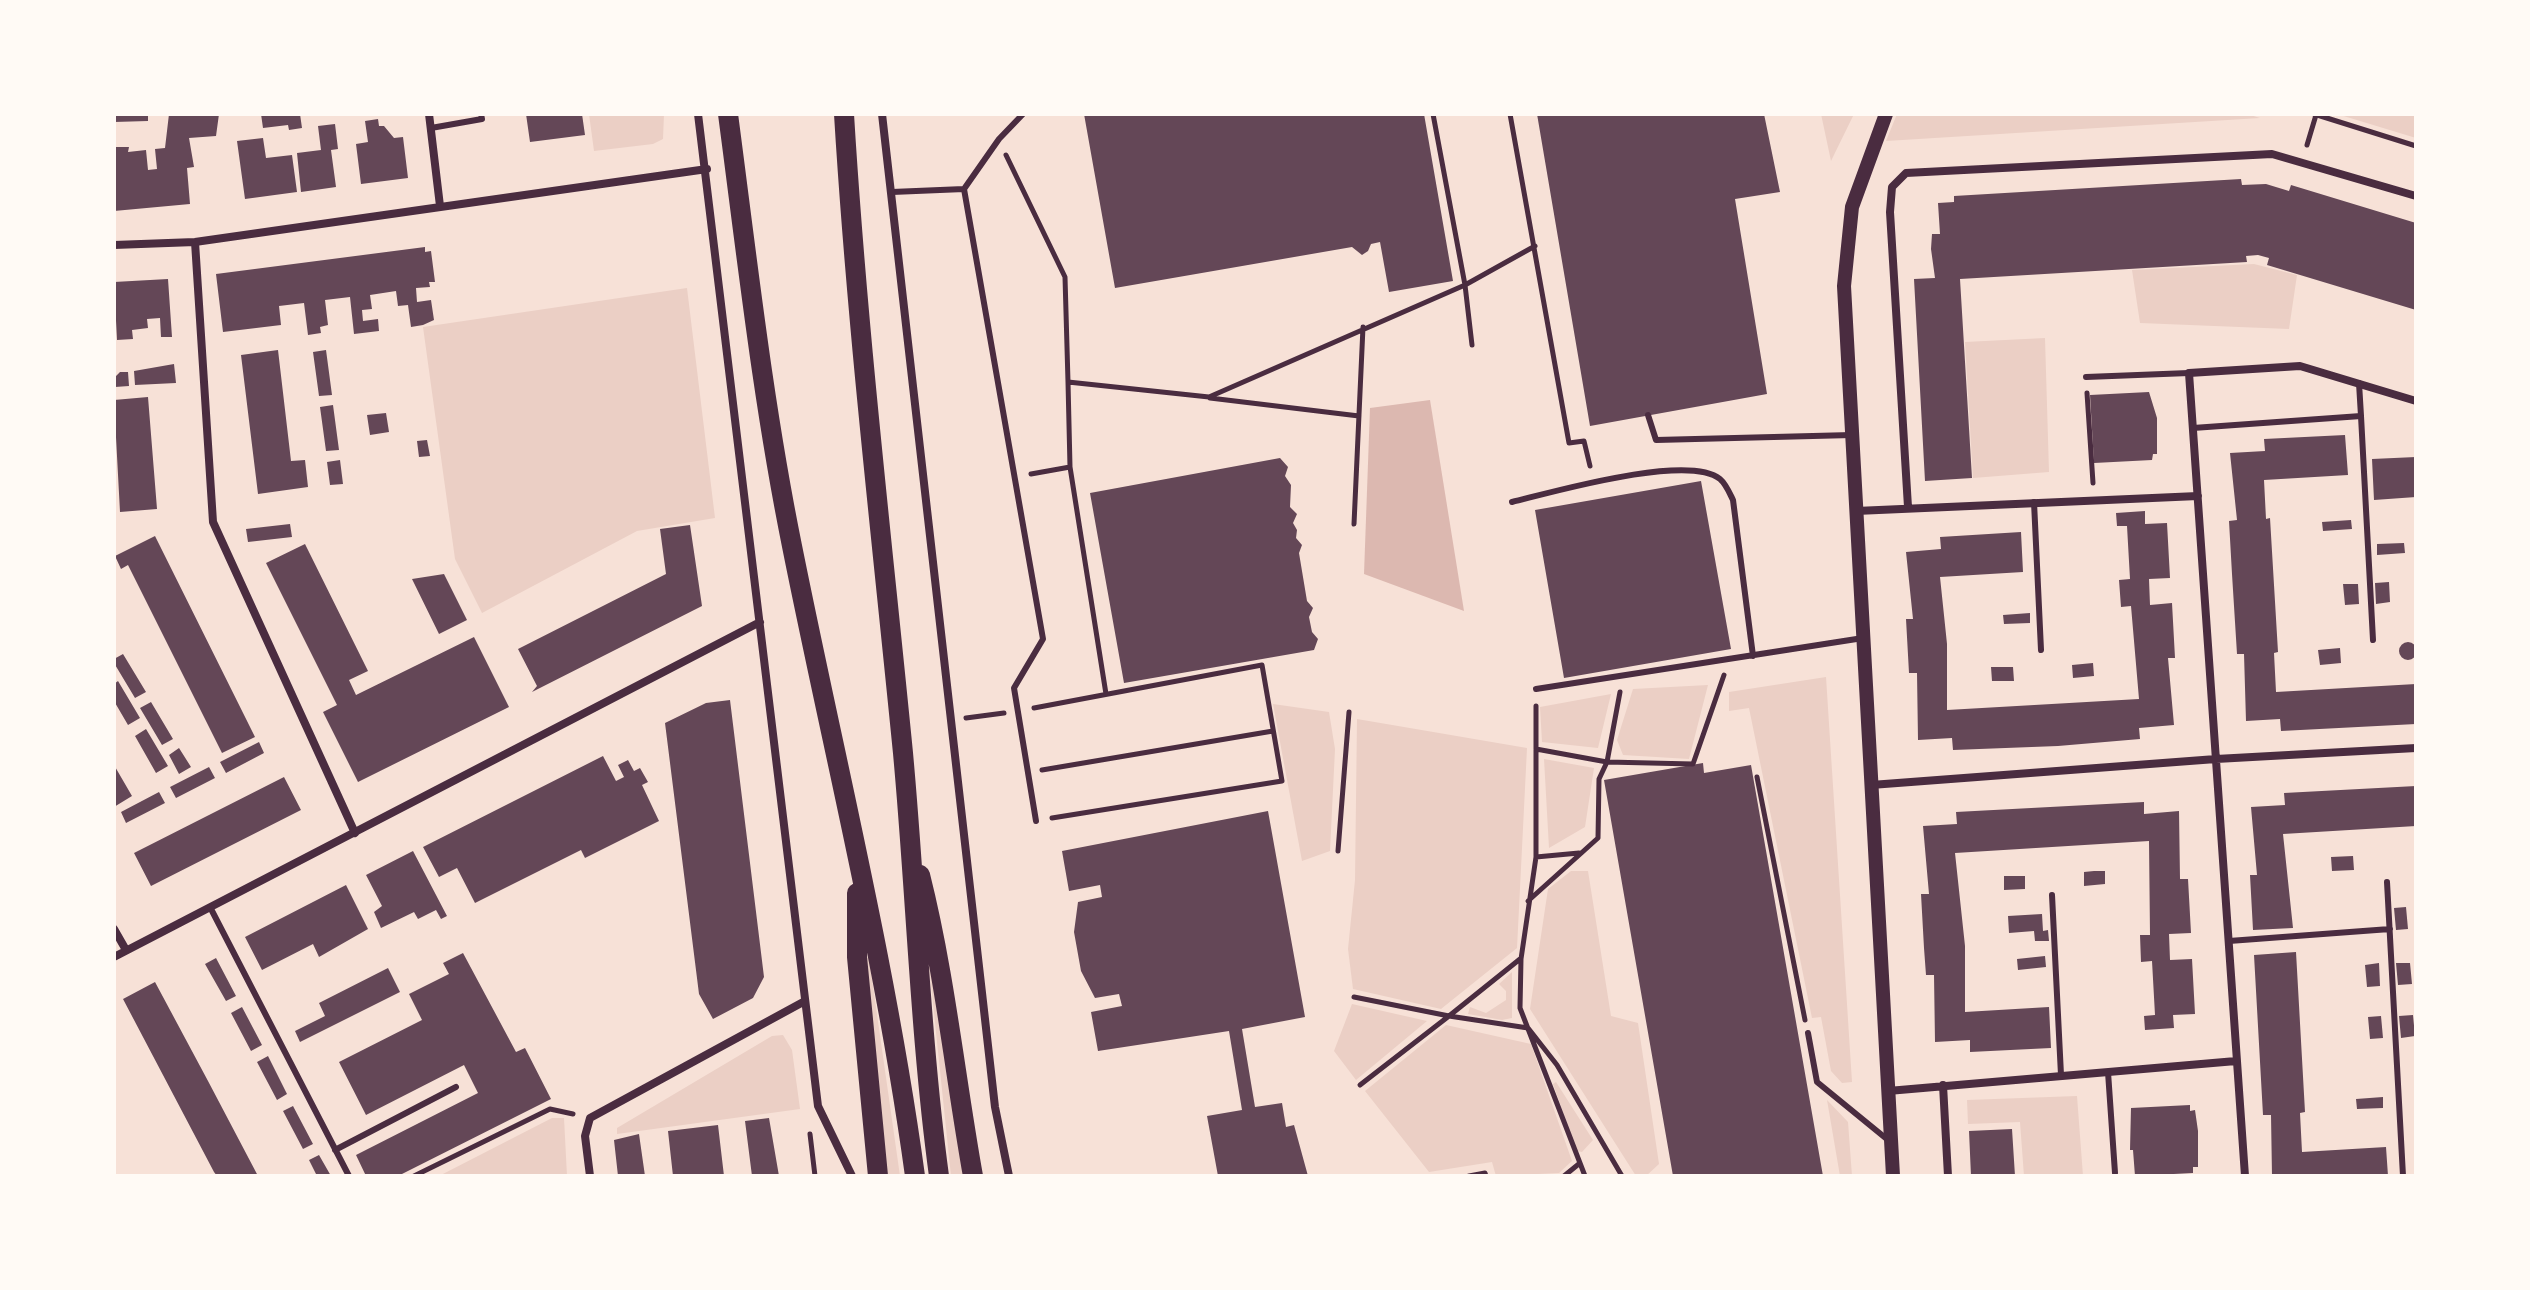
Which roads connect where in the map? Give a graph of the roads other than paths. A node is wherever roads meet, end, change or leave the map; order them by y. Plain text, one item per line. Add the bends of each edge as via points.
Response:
1 (429, 114) edge
2 (481, 114) edge
3 (698, 114) edge
4 (728, 114) edge
5 (844, 114) edge
6 (882, 114) edge
7 (1023, 114) edge
8 (1886, 114) edge
9 (431, 128) junction
10 (707, 169) junction
11 (964, 189) junction
12 (892, 192) junction
13 (2416, 196) edge
14 (440, 206) junction
15 (195, 242) junction
16 (114, 245) edge
17 (2189, 373) junction
18 (2086, 377) road end
19 (2359, 383) junction
20 (2416, 401) edge
21 (1648, 415) dead end
22 (2361, 416) junction
23 (2193, 428) junction
24 (1852, 435) junction
25 (2198, 496) junction
26 (1512, 502) dead end
27 (2034, 502) junction
28 (1908, 507) junction
29 (1856, 511) junction
30 (760, 622) junction
31 (1863, 638) junction
32 (2373, 640) dead end
33 (2041, 650) dead end
34 (1753, 656) junction
35 (1536, 689) road end
36 (2416, 748) edge
37 (2216, 759) junction
38 (1871, 785) junction
39 (1036, 821) road end
40 (907, 825) junction
41 (355, 833) junction
42 (857, 863) junction
43 (2387, 882) dead end
44 (2052, 895) dead end
45 (210, 907) junction
46 (114, 929) edge
47 (2390, 929) junction
48 (2229, 941) junction
49 (126, 950) junction
50 (114, 957) edge
51 (805, 1001) junction
52 (1808, 1033) road end
53 (2236, 1061) junction
54 (2108, 1072) junction
55 (2061, 1075) junction
56 (1943, 1085) junction
57 (456, 1087) dead end
58 (1888, 1091) junction
59 (1891, 1142) junction
60 (335, 1150) junction
61 (2115, 1173) dead end
62 (349, 1176) edge
63 (590, 1176) edge
64 (852, 1176) edge
65 (878, 1176) edge
66 (915, 1176) edge
67 (939, 1176) edge
68 (973, 1176) edge
69 (1009, 1176) edge
70 (1893, 1176) edge
71 (1948, 1176) edge
72 (2245, 1176) edge
73 (2403, 1176) edge

1 - 9 street
2 - 9 lane via 482,119
3 - 10 street
4 - 42 main road via 761,367
5 - 40 main road
6 - 12 street
7 - 11 lane
8 - 24 street via 1860,181 1844,286
9 - 14 street
10 - 14 street
10 - 30 street
11 - 12 lane
11 - 39 lane via 1043,639 1014,688
12 - 69 street via 995,1107
13 - 28 street via 2272,154 1906,173 1892,187 1890,212
14 - 15 street
15 - 16 street
15 - 41 street via 213,522
17 - 18 lane
17 - 19 street via 2300,366
17 - 23 street
19 - 20 street
19 - 22 lane
21 - 24 lane via 1656,440
22 - 23 lane
22 - 32 lane
23 - 25 street
24 - 29 street
25 - 27 street
25 - 37 street
26 - 34 lane via 1629,474 1701,471 1721,480 1733,500
27 - 28 street
27 - 33 lane
28 - 29 street
29 - 31 street
30 - 41 street
30 - 51 street
31 - 34 lane
31 - 38 street
34 - 35 lane
36 - 37 street
37 - 38 street
37 - 48 street
38 - 58 street
40 - 67 main road
40 - 68 main road via 938,945
41 - 45 street
42 - 65 main road via 857,957
42 - 66 main road via 880,955
43 - 47 lane
44 - 55 lane
45 - 49 street
45 - 60 lane
46 - 49 street
47 - 48 lane
47 - 73 lane
48 - 53 street
49 - 50 street
51 - 63 street via 590,1118 585,1136
51 - 64 street via 818,1106
52 - 59 lane via 1817,1082
53 - 54 street
53 - 72 street
54 - 55 street
54 - 61 lane
55 - 56 street
56 - 58 street
56 - 71 street
57 - 60 lane
58 - 59 street
59 - 70 street
60 - 62 lane

